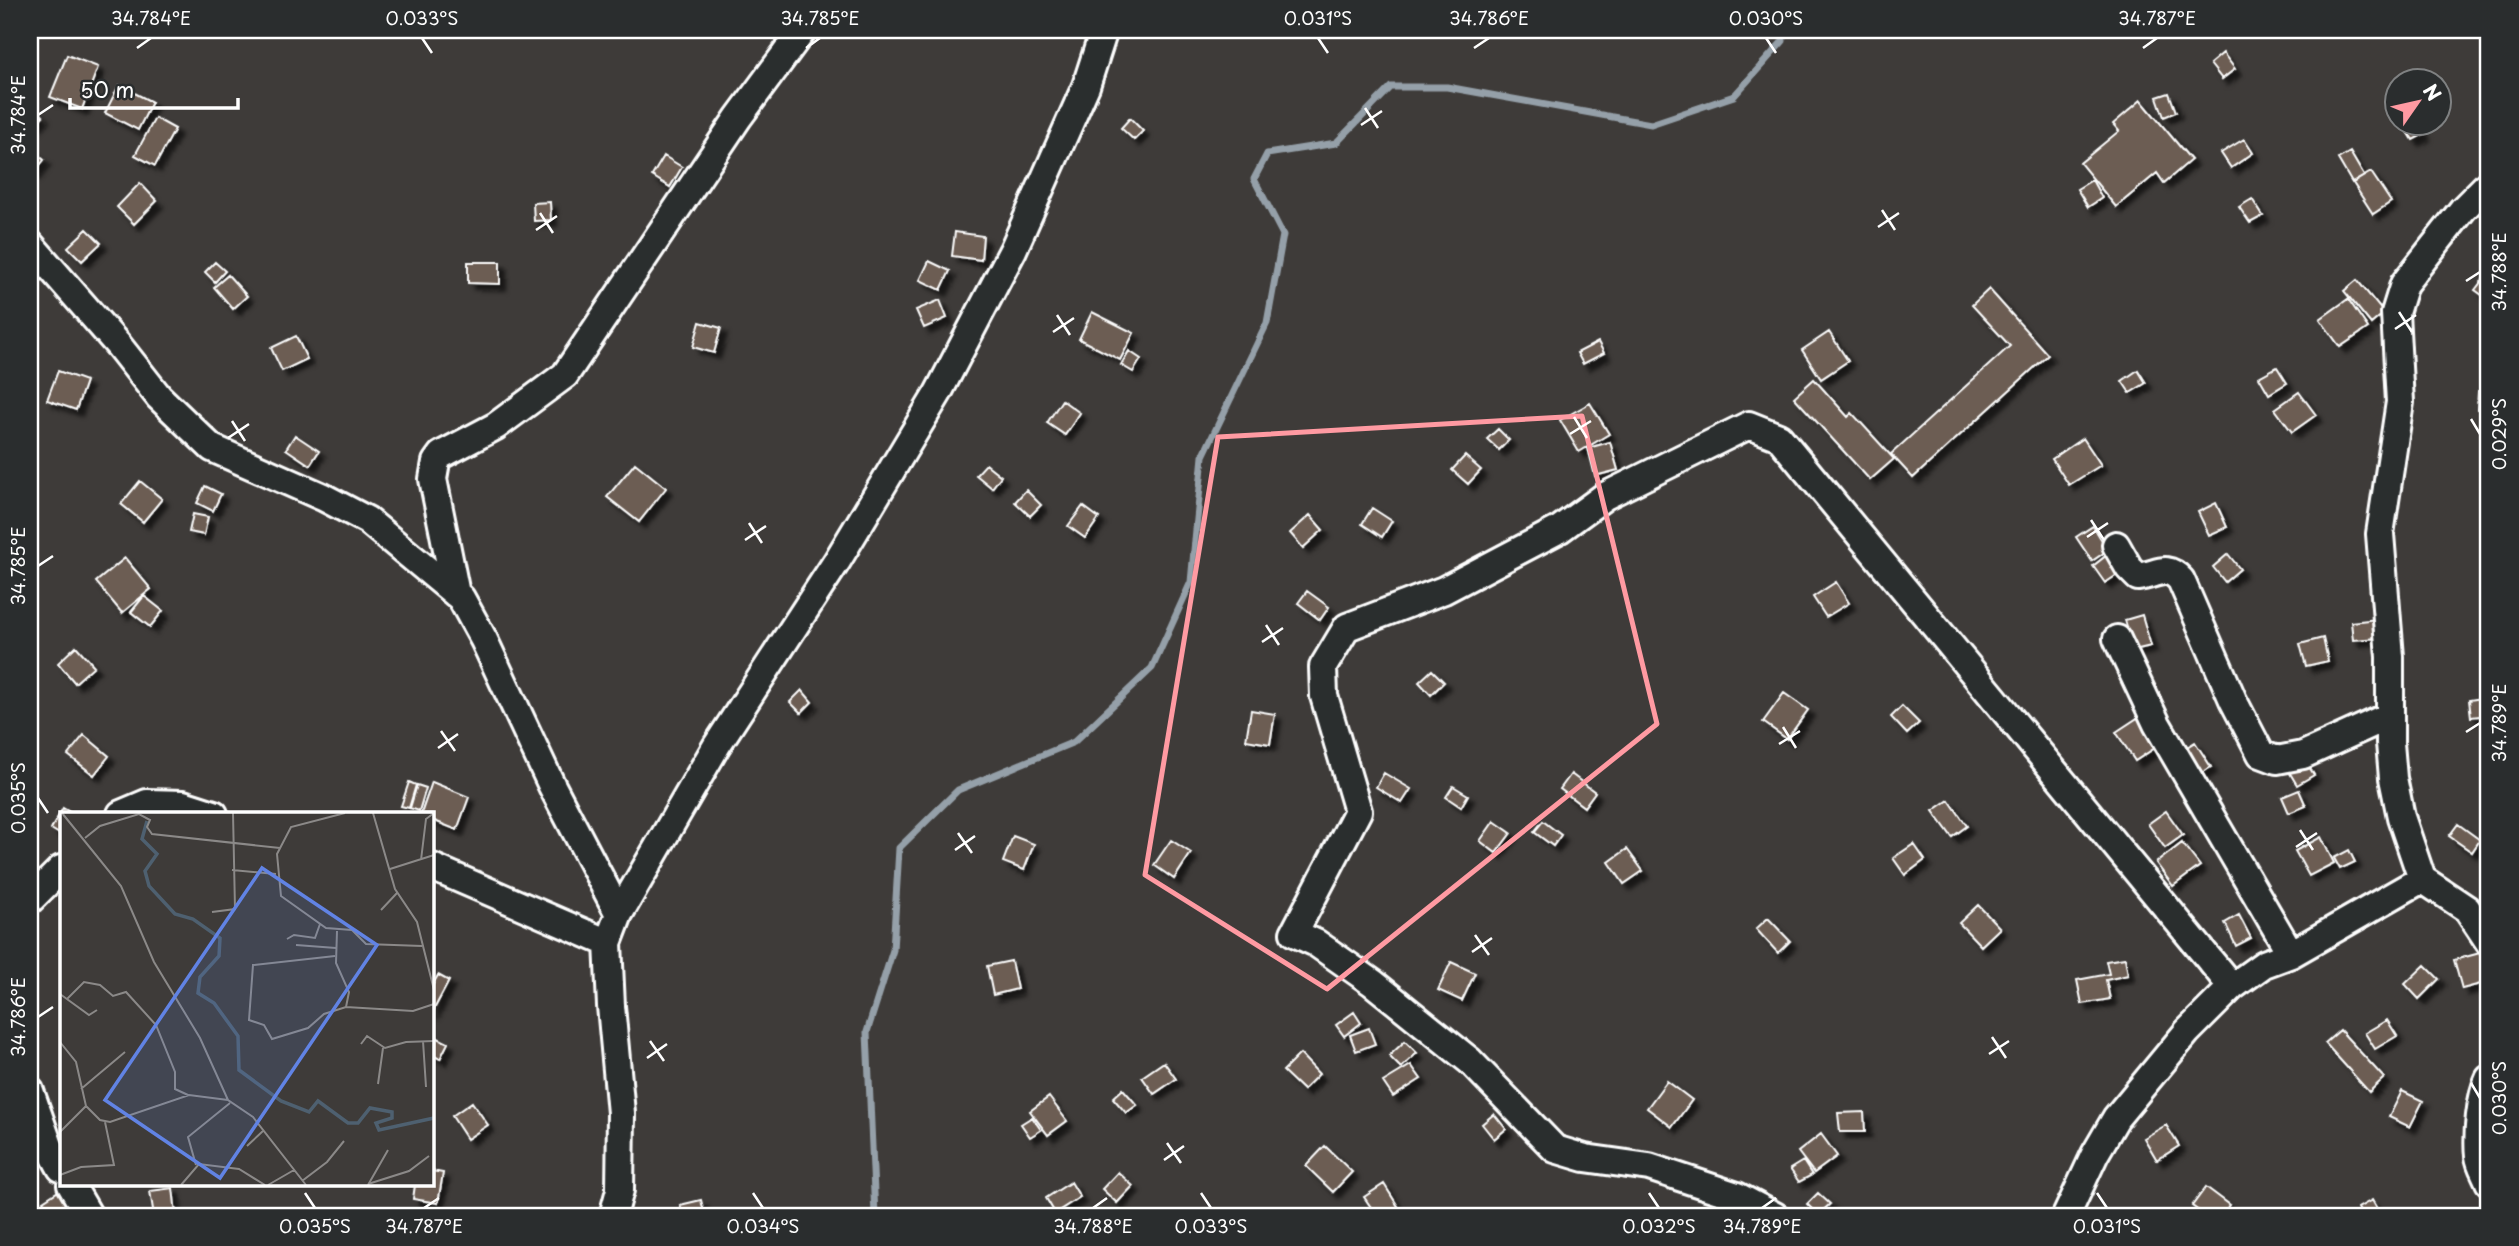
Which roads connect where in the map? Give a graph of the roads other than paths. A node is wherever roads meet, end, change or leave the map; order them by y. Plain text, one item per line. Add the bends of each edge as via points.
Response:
1 (803, 30) edge
2 (1104, 30) edge
3 (2489, 183) edge
4 (30, 244) edge
5 (2116, 545) dead end
6 (456, 594) junction
7 (2117, 639) dead end
8 (2389, 716) junction
9 (126, 812) edge
10 (208, 812) edge
11 (434, 868) edge
12 (60, 870) edge
13 (2422, 879) junction
14 (30, 900) edge
15 (619, 914) junction
16 (2489, 942) edge
17 (608, 943) junction
18 (2291, 954) junction
19 (2232, 987) junction
20 (2489, 1079) edge
21 (30, 1091) edge
22 (60, 1166) edge
23 (2489, 1182) edge
24 (72, 1186) edge
25 (89, 1216) edge
26 (613, 1216) edge
27 (1775, 1216) edge
28 (2066, 1216) edge

1 - 6 street via 738,118 565,375 496,426 448,450 436,462 433,479
2 - 15 street via 1086,86 1013,250 938,393 837,561 717,745
3 - 8 street via 2404,284 2395,313 2400,402 2381,534 2390,657
4 - 6 street via 159,397 212,448 367,520
5 - 8 street via 2138,577 2163,570 2174,572 2181,580 2261,754 2277,760 2295,757
6 - 15 street via 484,640 552,786
7 - 18 street via 2157,724
8 - 13 street via 2395,791
9 - 10 street via 147,803 183,804
11 - 17 street
12 - 14 street
13 - 16 street via 2467,909
13 - 18 street
15 - 17 street
17 - 26 street via 621,1113 620,1190
18 - 19 street via 2264,964
19 - 27 street via 1779,437 1749,425 1605,496 1560,529 1444,590 1347,627 1323,667 1324,696 1358,811 1293,933 1316,943 1373,983 1470,1061 1555,1149 1648,1167 1737,1196
19 - 28 street via 2187,1032 2116,1118
20 - 23 street via 2479,1129 2479,1159
21 - 22 street
24 - 25 street

